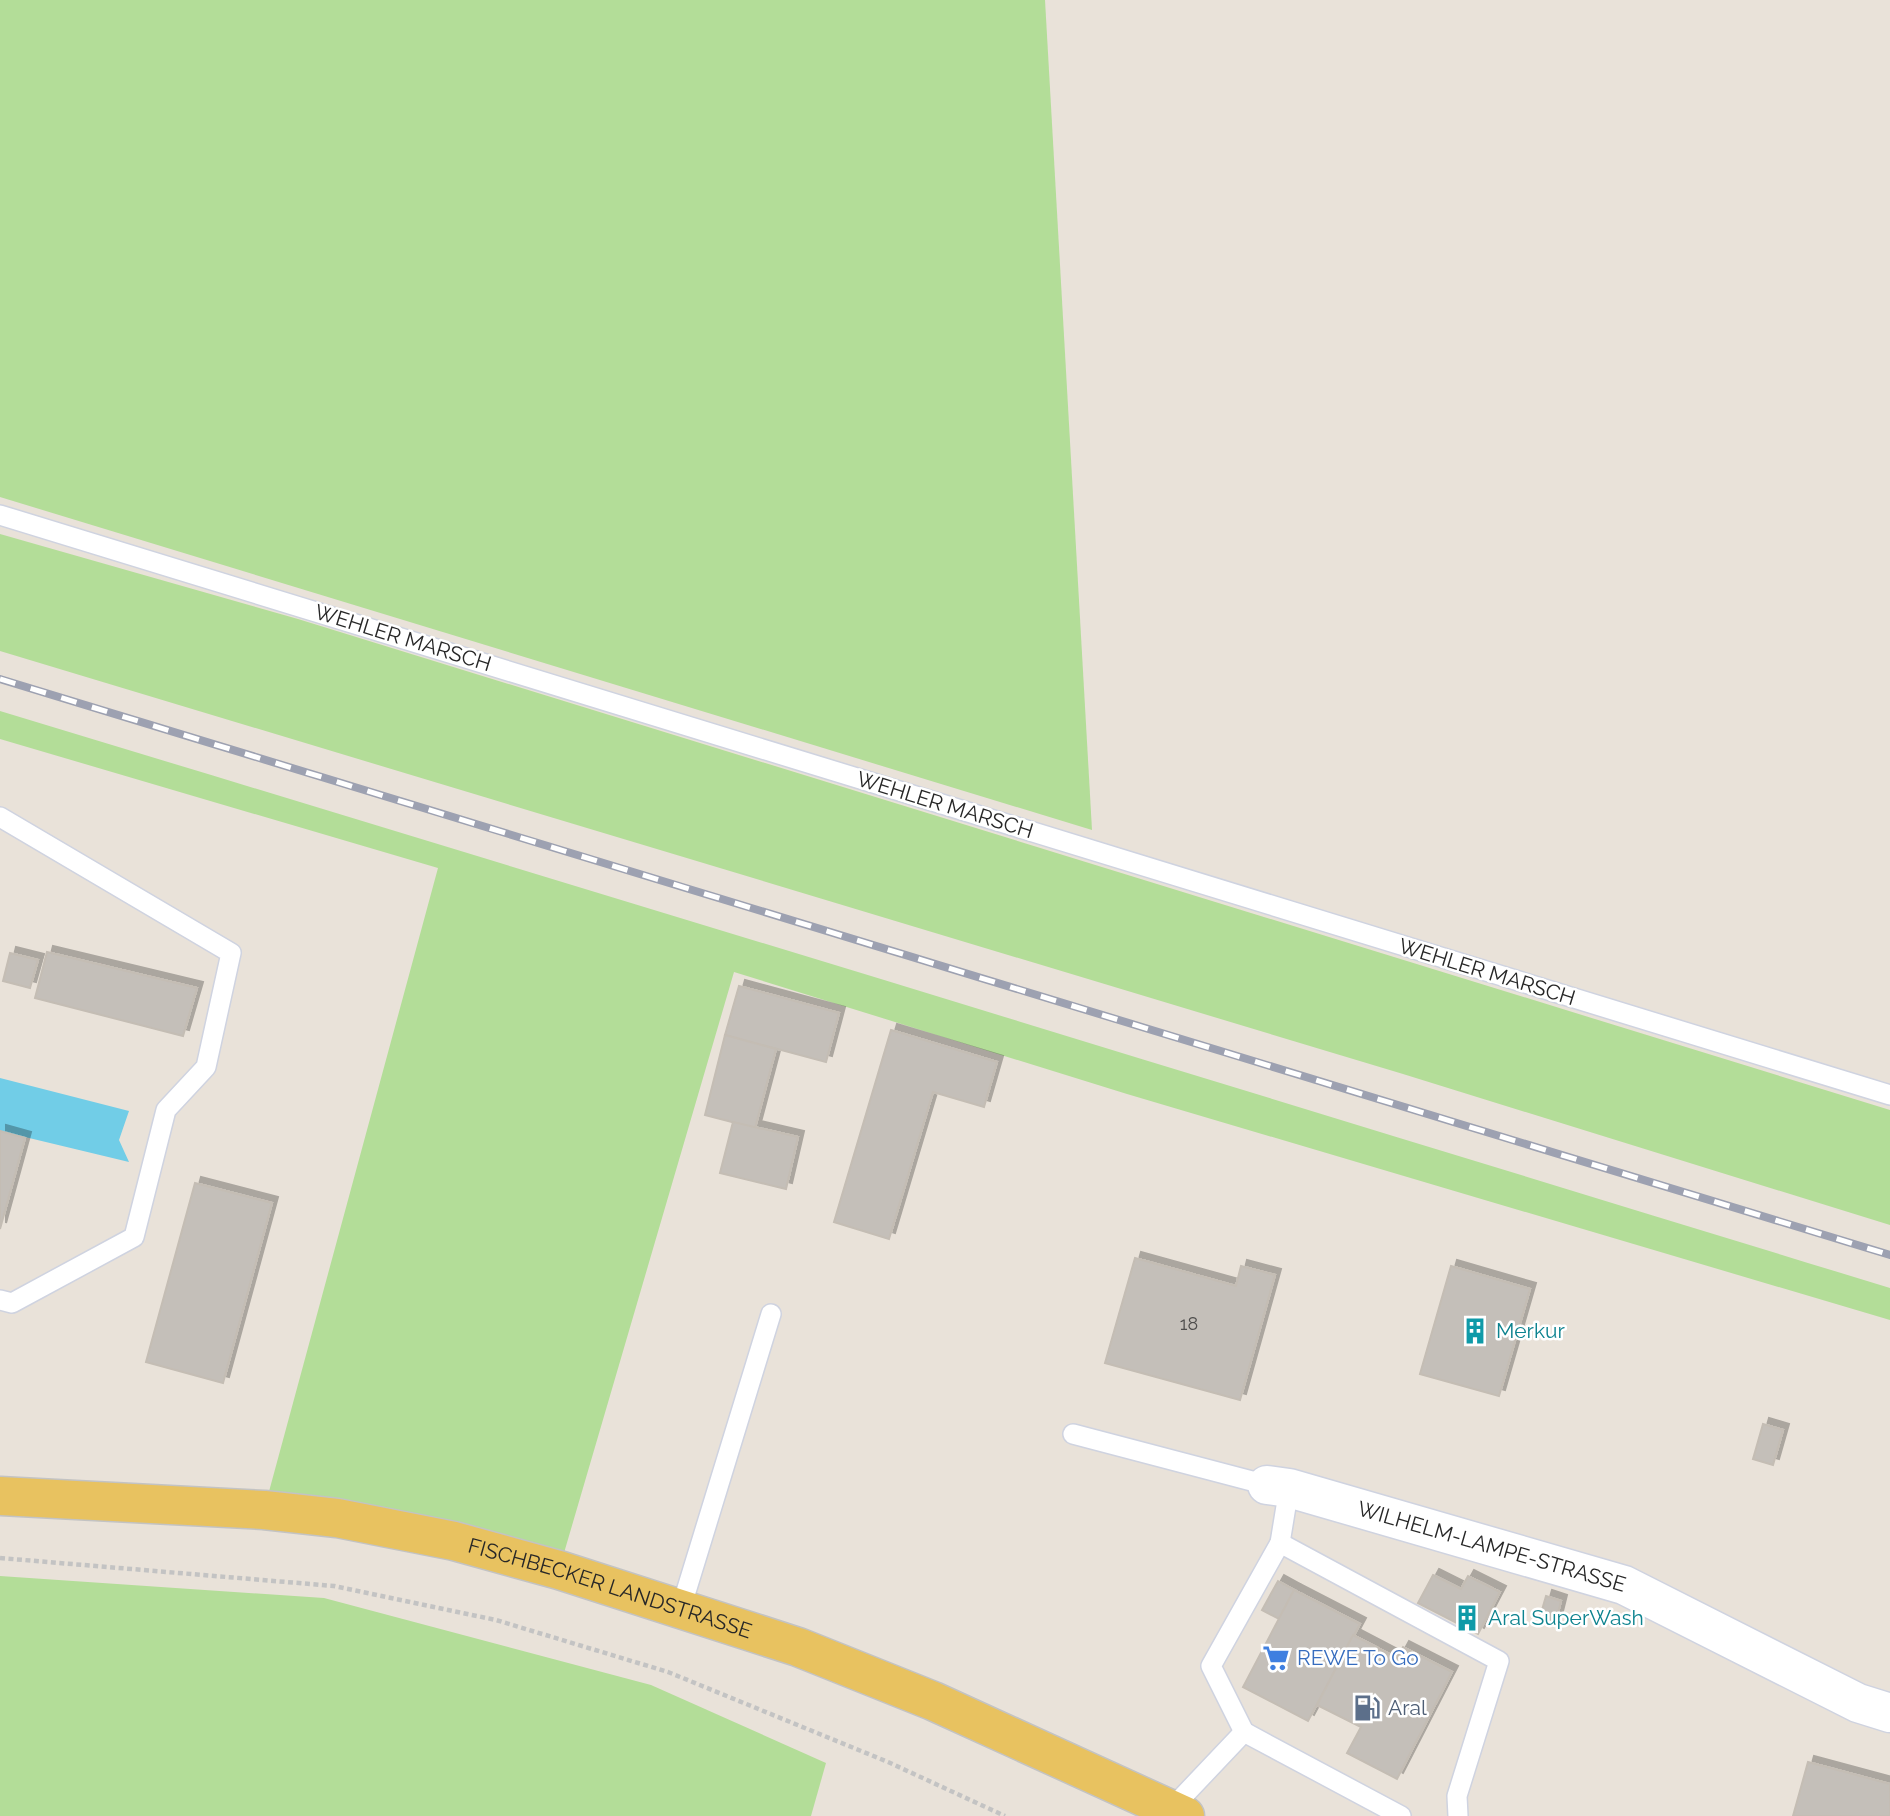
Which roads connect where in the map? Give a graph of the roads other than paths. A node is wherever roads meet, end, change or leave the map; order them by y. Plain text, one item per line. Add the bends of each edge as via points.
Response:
1 (0, 514) edge
2 (0, 817) edge
3 (1890, 1096) edge
4 (0, 1300) edge
5 (771, 1314) dead end
6 (1073, 1434) dead end
7 (1278, 1487) junction
8 (0, 1496) edge
9 (1280, 1543) junction
10 (681, 1608) junction
11 (1890, 1713) edge
12 (1244, 1732) junction
13 (1179, 1812) edge
14 (1401, 1816) edge
15 (1458, 1816) edge

1 - 3 lane, WEHLER MARSCH
2 - 4 lane via 231,953 206,1067 166,1110 134,1237 12,1303
5 - 10 lane
6 - 7 lane, WILHELM-LAMPE-STRASSE
7 - 9 lane
7 - 11 street, WILHELM-LAMPE-STRASSE via 1623,1585 1858,1703
8 - 10 main road, FISCHBECKER LANDSTRASSE via 337,1518 454,1541
9 - 12 lane via 1211,1666
9 - 15 lane via 1499,1661 1457,1796
10 - 13 main road, FISCHBECKER LANDSTRASSE via 798,1647 933,1701
12 - 13 lane
12 - 14 lane

